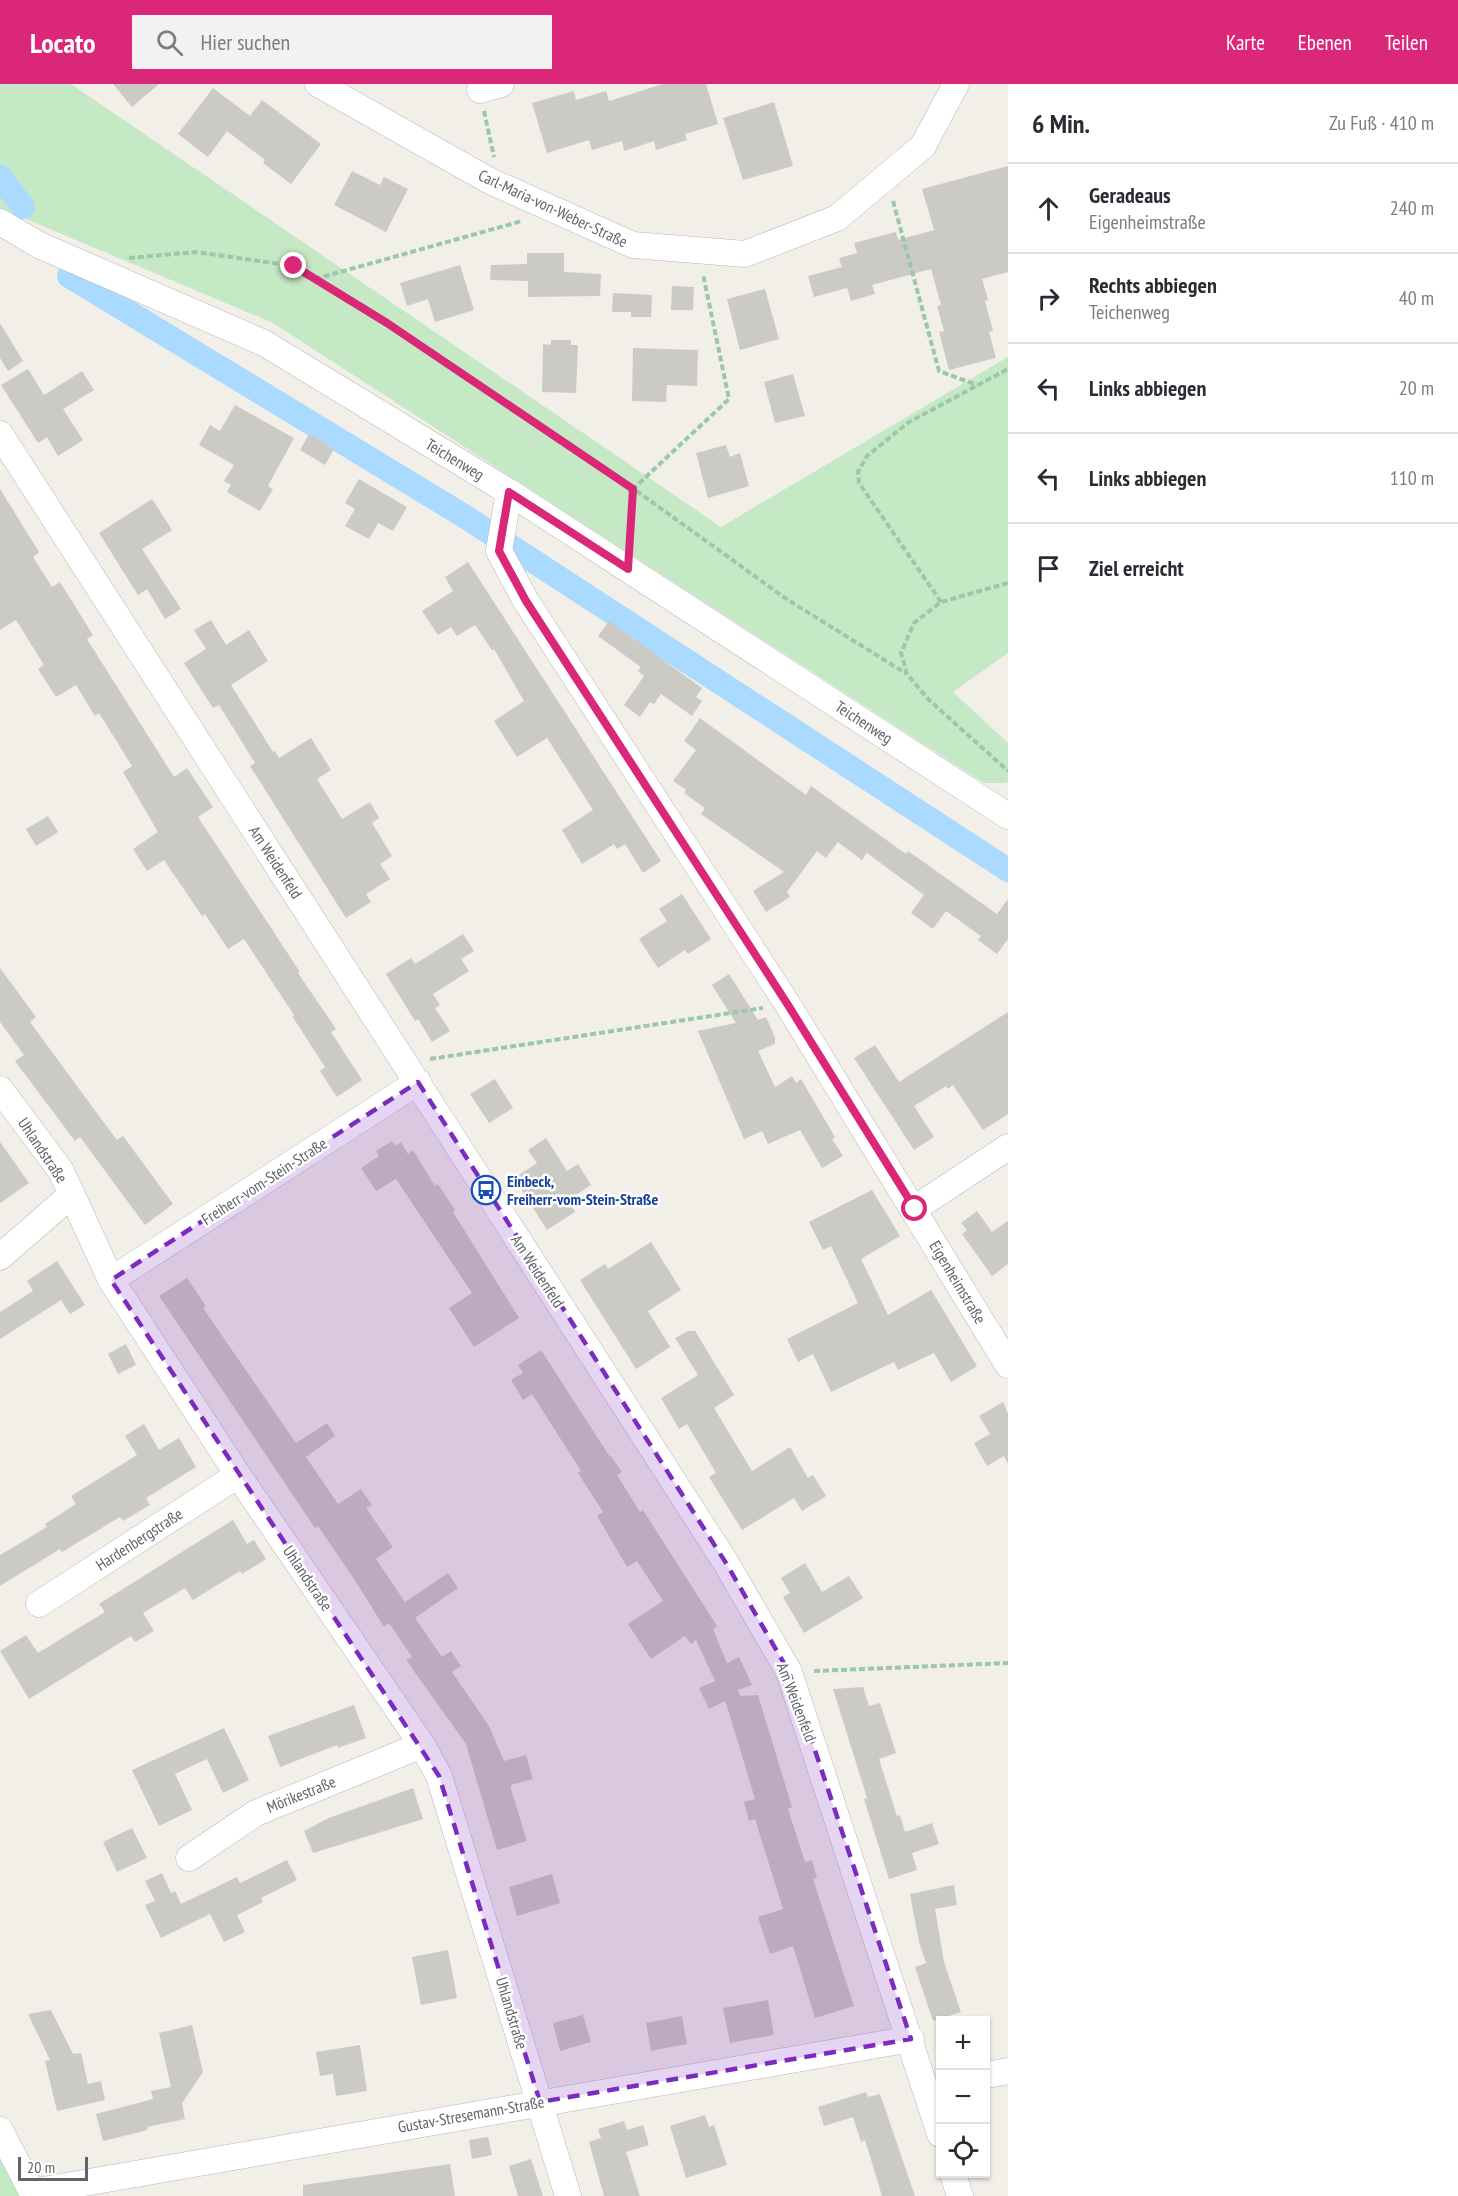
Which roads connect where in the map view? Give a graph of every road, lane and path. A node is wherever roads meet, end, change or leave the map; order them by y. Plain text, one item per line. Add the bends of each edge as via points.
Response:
1 (318, 84) edge
2 (956, 84) edge
3 (490, 87) edge
4 (887, 177) junction
5 (490, 181) junction
6 (557, 211) junction
7 (0, 222) edge
8 (699, 250) junction
9 (125, 258) dead end
10 (315, 279) junction
11 (1008, 369) edge
12 (978, 386) junction
13 (0, 434) edge
14 (633, 489) junction
15 (509, 493) junction
16 (628, 569) junction
17 (1008, 583) edge
18 (940, 602) junction
19 (907, 674) junction
20 (1008, 771) edge
21 (1006, 810) edge
22 (788, 1005) junction
23 (411, 1073) junction
24 (0, 1089) edge
25 (1008, 1146) edge
26 (71, 1195) junction
27 (915, 1209) junction
28 (0, 1257) edge
29 (111, 1280) junction
30 (1008, 1365) edge
31 (238, 1475) junction
32 (39, 1604) dead end
33 (1008, 1663) edge
34 (789, 1672) junction
35 (422, 1745) junction
36 (189, 1858) dead end
37 (911, 2039) junction
38 (1008, 2071) edge
39 (990, 2074) edge
40 (933, 2084) edge
41 (540, 2102) junction
42 (939, 2124) edge
43 (0, 2130) edge
44 (954, 2178) edge
45 (33, 2194) edge
46 (568, 2196) edge
47 (960, 2196) edge

1 - 5 street, Carl-Maria-von-Weber-Straße
2 - 4 street, Carl-Maria-von-Weber-Straße via 923,146
3 - 5 path via 494,156
4 - 8 street, Carl-Maria-von-Weber-Straße via 837,218 745,254
4 - 12 path via 939,371
5 - 6 street, Carl-Maria-von-Weber-Straße
6 - 8 street, Carl-Maria-von-Weber-Straße via 633,245
6 - 10 path
7 - 15 street, Teichenweg via 39,245 264,343
8 - 14 path via 729,399
9 - 10 path via 196,252 294,266
10 - 14 path
11 - 12 path
12 - 18 path via 909,422 867,456 858,472 859,483
13 - 23 street, Am Weidenfeld
14 - 16 path
14 - 19 path via 788,600
15 - 16 street, Teichenweg
15 - 22 street, Eigenheimstraße via 499,551 526,601
16 - 21 street, Teichenweg
17 - 18 path
18 - 19 path via 914,623 901,652
19 - 20 path via 928,699
22 - 23 path
22 - 27 street, Eigenheimstraße
23 - 29 street, Freiherr-vom-Stein-Straße
23 - 34 street, Am Weidenfeld via 726,1563
24 - 26 street, Uhlandstraße via 61,1171
25 - 27 street
26 - 28 street
26 - 29 street, Uhlandstraße
27 - 30 street, Eigenheimstraße
29 - 31 street, Uhlandstraße
31 - 32 street, Hardenbergstraße
31 - 35 street, Uhlandstraße
33 - 34 path
34 - 37 street, Am Weidenfeld
35 - 36 street, Mörikestraße via 256,1813
35 - 41 street, Uhlandstraße via 439,1776
37 - 40 street, Am Weidenfeld
37 - 41 street, Gustav-Stresemann-Straße
38 - 39 street
40 - 42 street, Am Weidenfeld
41 - 45 street, Gustav-Stresemann-Straße
41 - 46 street, Uhlandstraße
43 - 45 street
44 - 47 street

